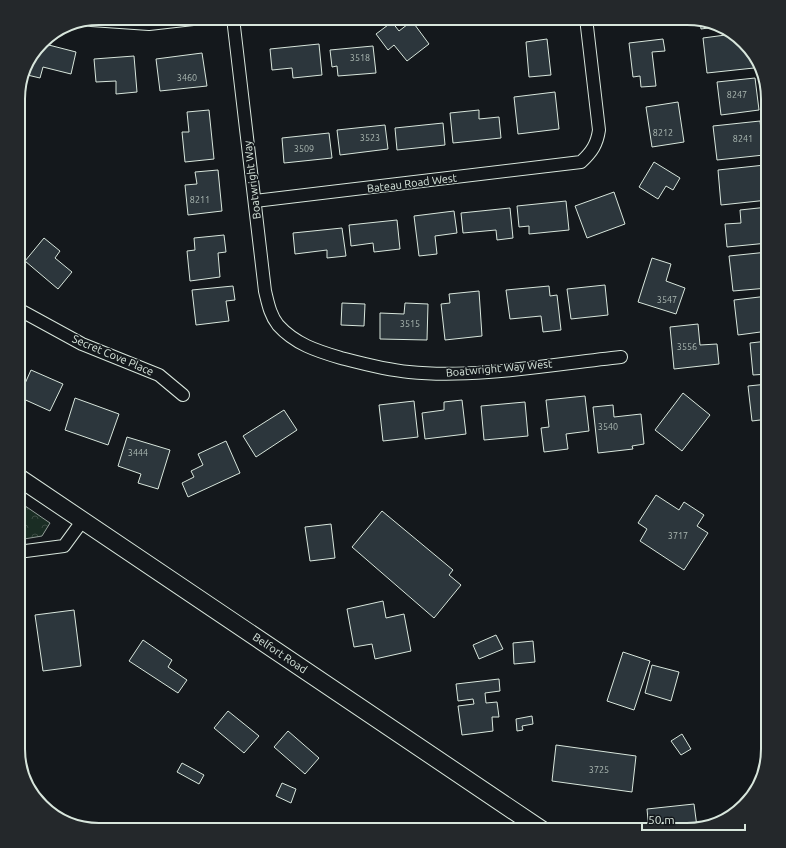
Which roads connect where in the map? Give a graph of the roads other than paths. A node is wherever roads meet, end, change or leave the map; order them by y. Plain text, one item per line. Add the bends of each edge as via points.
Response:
1 (234, 25) edge
2 (587, 25) edge
3 (255, 201) junction
4 (25, 313) edge
5 (288, 335) joint
6 (621, 357) dead end
7 (183, 395) dead end
8 (25, 482) edge
9 (82, 520) junction
10 (25, 551) edge
11 (532, 823) edge

1 - 3 street, Boatwright Way
2 - 3 street, Bateau Road West via 599,130 597,142 591,153 581,162
3 - 5 street, Boatwright Way via 265,291 270,311 277,324
4 - 7 street, Secret Cove Place via 82,344 159,375
5 - 6 street, Boatwright Way West via 317,351 372,366 410,372 486,371
8 - 9 street, Belfort Road
9 - 10 street via 64,546
9 - 11 street, Belfort Road

